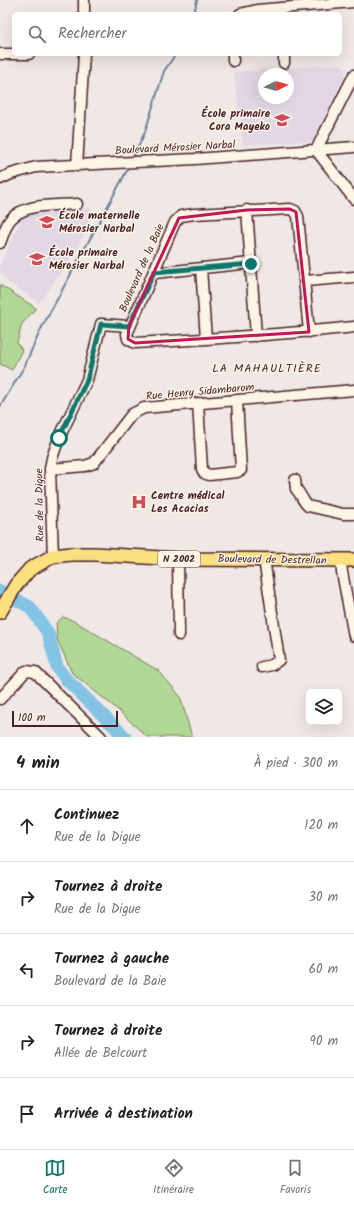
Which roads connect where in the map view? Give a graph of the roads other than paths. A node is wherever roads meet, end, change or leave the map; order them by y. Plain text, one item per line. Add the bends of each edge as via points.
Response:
1 (84, 0) edge
2 (354, 2) edge
3 (281, 7) edge
4 (84, 12) edge
5 (244, 12) edge
6 (0, 54) edge
7 (12, 54) edge
8 (84, 56) edge
9 (354, 75) edge
10 (354, 147) edge
11 (316, 150) junction
12 (78, 166) junction
13 (0, 179) edge
14 (354, 199) edge
15 (77, 204) dead end
16 (247, 210) junction
17 (0, 243) edge
18 (251, 264) junction
19 (201, 268) junction
20 (154, 272) junction
21 (354, 277) edge
22 (305, 281) junction
23 (129, 326) junction
24 (354, 328) edge
25 (309, 332) junction
26 (256, 336) junction
27 (206, 340) junction
28 (354, 390) edge
29 (237, 400) junction
30 (198, 403) junction
31 (50, 469) junction
32 (295, 480) dead end
33 (354, 514) edge
34 (53, 556) junction
35 (178, 559) junction
36 (264, 559) junction
37 (348, 560) edge
38 (2, 609) edge
39 (179, 635) dead end
40 (354, 636) edge
41 (262, 666) dead end
42 (0, 699) edge
43 (100, 737) edge

1 - 4 street
2 - 3 street
3 - 5 street
6 - 7 street
8 - 12 street
9 - 11 street
10 - 11 street, Boulevard Mérosier Narbal
11 - 12 street, Boulevard Mérosier Narbal
11 - 14 street
12 - 13 street, Boulevard Mérosier Narbal via 36,167
15 - 17 street via 18,211 9,221
16 - 18 street
16 - 20 street, Boulevard de la Baie via 181,216 175,222
16 - 22 street, Boulevard de la Baie via 290,209 296,212 299,219
18 - 19 street
18 - 26 street
19 - 20 street
19 - 27 street
20 - 23 street, Boulevard de la Baie
21 - 22 street
22 - 25 street, Boulevard de la Baie
23 - 27 street, Boulevard de la Baie via 128,339 135,343
23 - 31 street, Rue de la Digue via 101,324 87,380 55,448
24 - 25 street, Boulevard de la Baie
25 - 26 street, Boulevard de la Baie
26 - 27 street, Boulevard de la Baie
28 - 29 street, Rue Henry Sidambarom
29 - 30 street, Rue Henry Sidambarom
29 - 30 street via 241,470 209,475 204,473 202,468
30 - 31 street, Rue Henry Sidambarom via 139,410 132,414 94,462 85,466
31 - 34 street, Rue de la Digue
32 - 33 street via 296,489 302,494 308,506
34 - 35 main road, Boulevard de Destrellan / N 2002 via 95,554
34 - 38 main road, Boulevard de Destrellan / N 2002 via 30,569 16,585
35 - 36 main road, Boulevard de Destrellan / N 2002
35 - 39 street
36 - 37 main road, Boulevard de Destrellan / N 2002
36 - 41 street via 279,660 272,665
37 - 40 street via 342,572
42 - 43 street via 26,671 31,670

